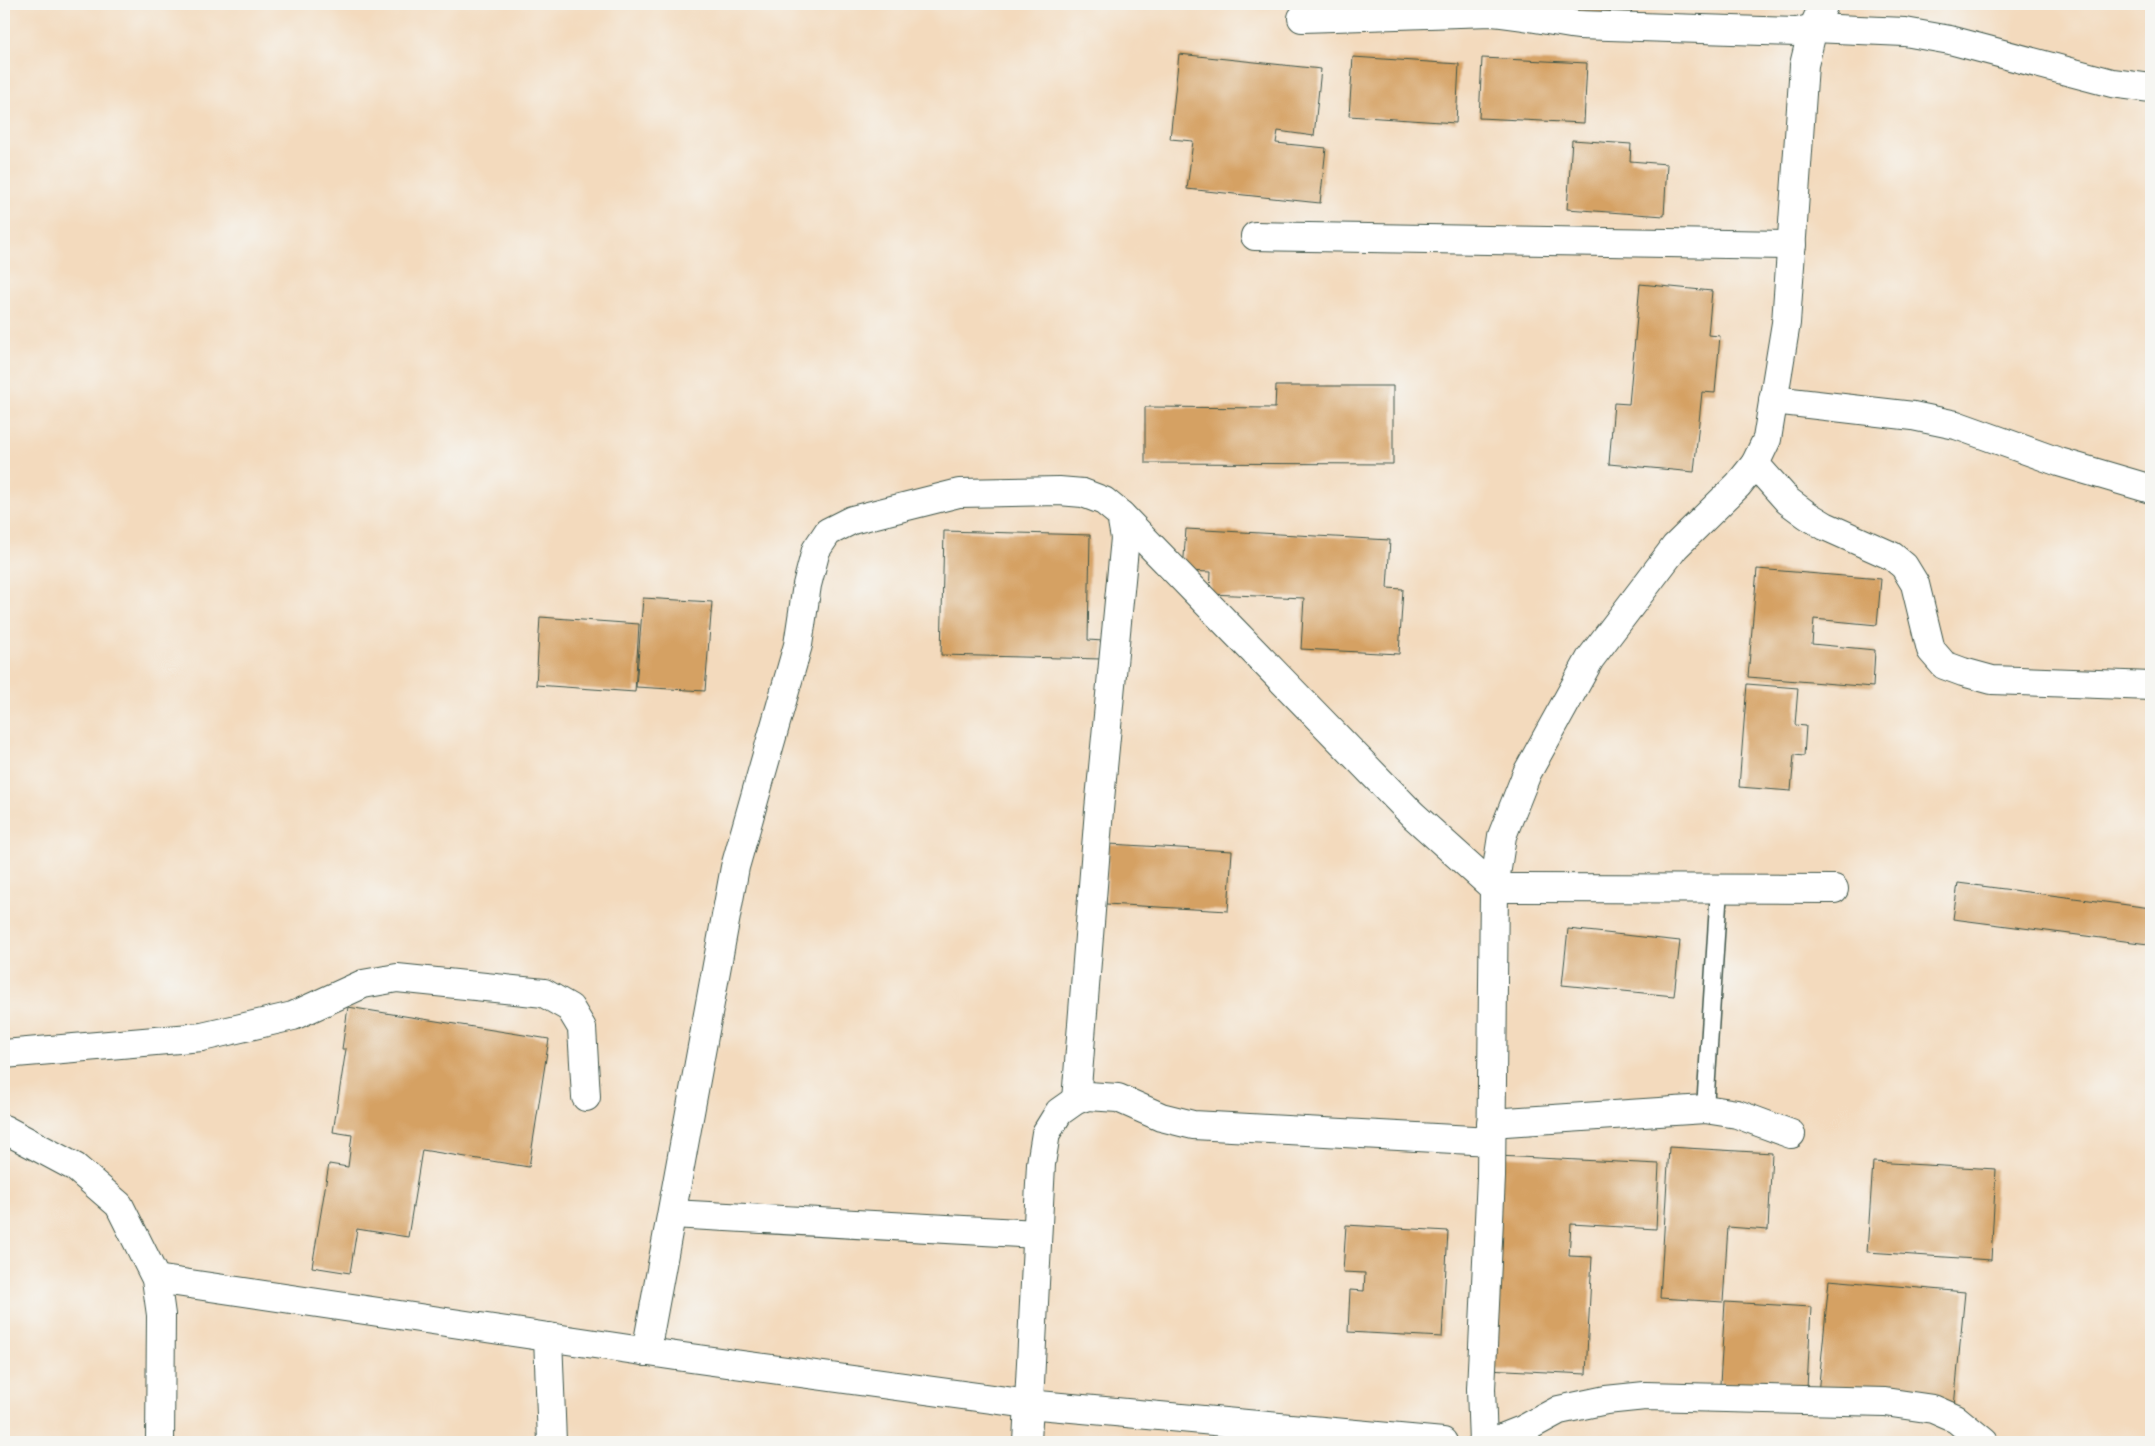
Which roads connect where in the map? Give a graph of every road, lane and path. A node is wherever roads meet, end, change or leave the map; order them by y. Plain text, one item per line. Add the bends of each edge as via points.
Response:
1 (1824, 4) edge
2 (1302, 18) dead end
3 (1813, 28) junction
4 (2151, 88) edge
5 (1255, 236) dead end
6 (1792, 245) junction
7 (1773, 400) junction
8 (1755, 464) junction
9 (2151, 488) edge
10 (1120, 516) junction
11 (2151, 686) edge
12 (1494, 888) junction
13 (1719, 889) junction
14 (1834, 889) dead end
15 (4, 1054) edge
16 (586, 1097) dead end
17 (1076, 1100) junction
18 (1704, 1108) junction
19 (4, 1129) edge
20 (1491, 1132) junction
21 (1791, 1134) dead end
22 (672, 1214) junction
23 (1037, 1234) junction
24 (156, 1279) junction
25 (548, 1337) junction
26 (646, 1352) junction
27 (1028, 1404) junction
28 (160, 1442) edge
29 (552, 1442) edge
30 (1027, 1442) edge
31 (1443, 1442) edge
32 (1483, 1442) edge
33 (1492, 1442) edge
34 (1984, 1442) edge

1 - 3 street
2 - 3 street via 1491,12 1523,14 1578,25 1797,32
3 - 4 street via 1905,32 1950,40 2112,83
3 - 6 street via 1804,65
5 - 6 street
6 - 7 street via 1786,323
7 - 8 street via 1767,439
7 - 9 street via 1912,416 1956,425 2059,462
8 - 11 street via 1788,501 1806,515 1892,556 1904,566 1915,584 1931,650 1944,665 1992,680
8 - 12 street via 1675,548 1590,659 1528,773 1502,836
10 - 12 street via 1413,815
10 - 17 street via 1124,538
10 - 22 street via 1104,501 1083,493 959,492 852,520 828,532 816,550 798,645 735,867
12 - 13 street
12 - 20 street
13 - 14 street
13 - 18 lane
15 - 16 street via 202,1037 293,1016 363,984 397,978 544,993 570,1008 582,1028
17 - 20 street via 1088,1096 1118,1098 1161,1117 1194,1125
17 - 23 street via 1058,1112 1046,1133
18 - 20 street
18 - 21 street via 1752,1119
19 - 24 street via 75,1167 119,1204
20 - 32 street
22 - 23 street
22 - 26 street
23 - 27 street
24 - 25 street
24 - 28 street via 161,1315
25 - 26 street
25 - 29 street
26 - 27 street
27 - 30 street
27 - 31 street
33 - 34 street via 1559,1410 1645,1396 1885,1402 1933,1409 1956,1419

